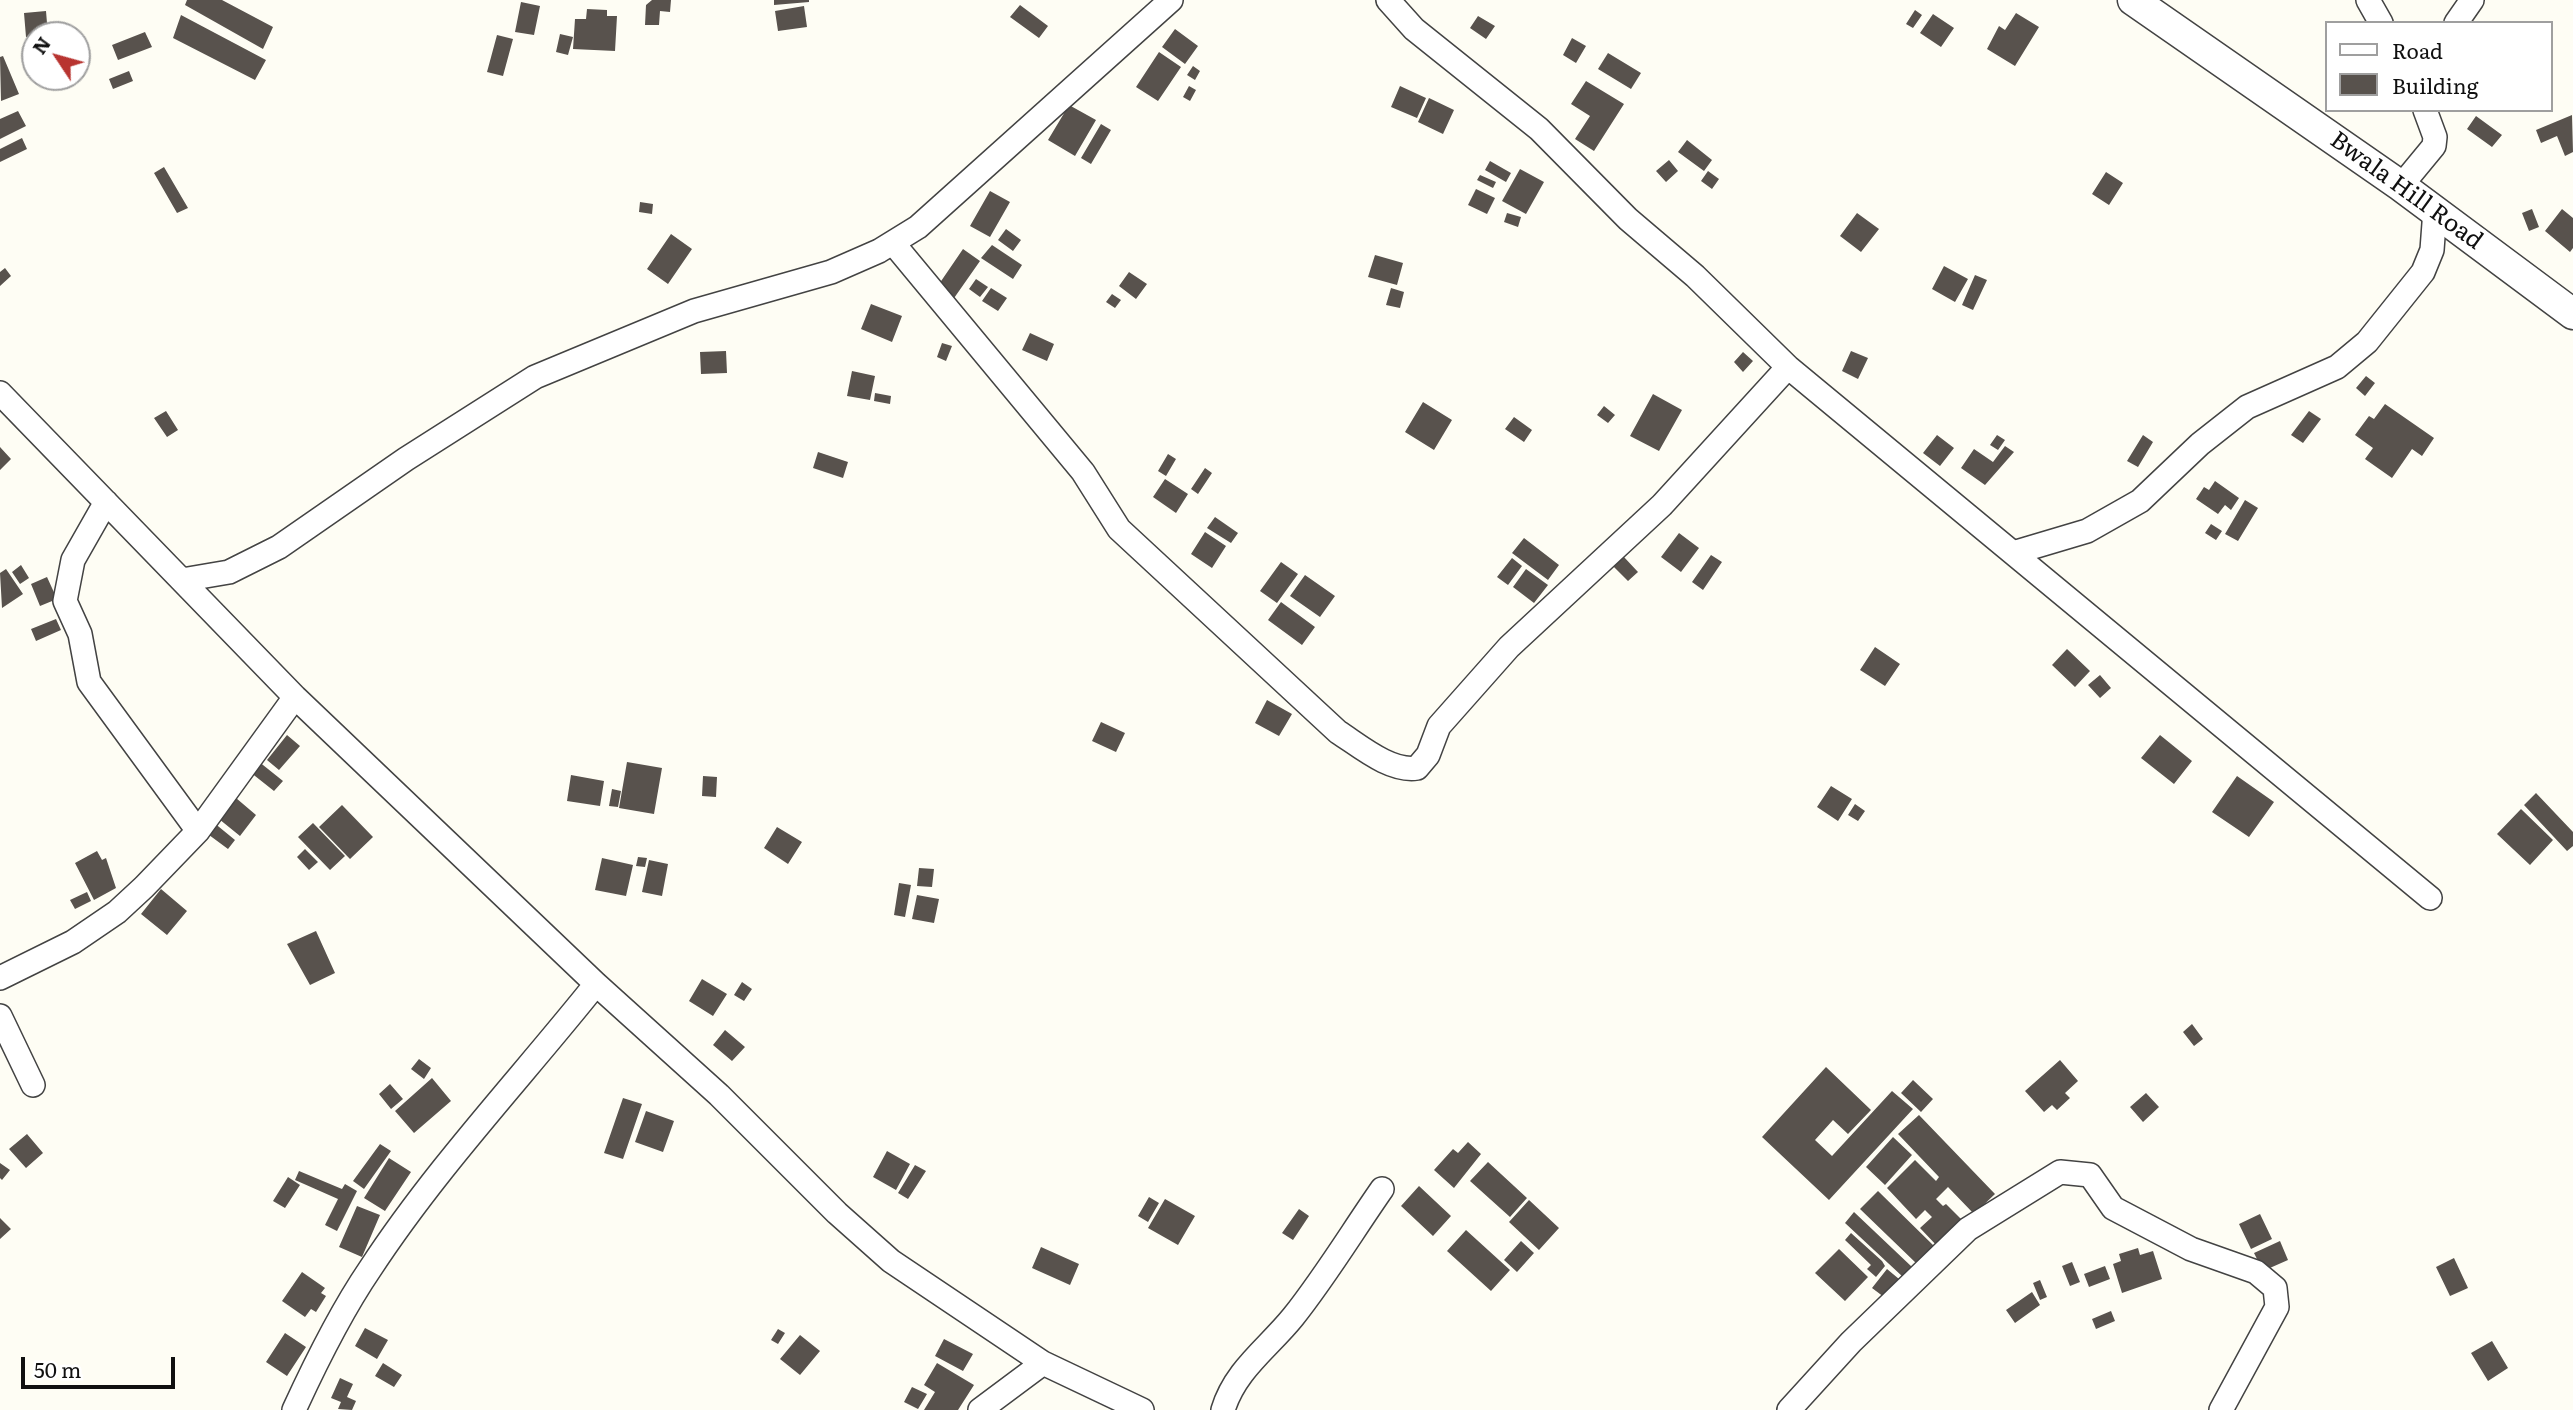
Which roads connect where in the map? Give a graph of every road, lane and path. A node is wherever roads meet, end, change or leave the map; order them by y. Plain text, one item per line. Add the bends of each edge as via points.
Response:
1 (1171, 0) edge
2 (1388, 0) edge
3 (2133, 0) edge
4 (2368, 0) edge
5 (2472, 0) edge
6 (2380, 21) edge
7 (2457, 21) edge
8 (2426, 112) edge
9 (2401, 186) junction
10 (2435, 210) junction
11 (893, 243) junction
12 (2573, 314) edge
13 (1788, 367) junction
14 (0, 393) edge
15 (106, 502) junction
16 (2012, 554) junction
17 (182, 580) junction
18 (295, 697) junction
19 (198, 831) junction
20 (2430, 898) dead end
21 (0, 978) edge
22 (596, 984) junction
23 (0, 1016) edge
24 (33, 1085) dead end
25 (1382, 1189) dead end
26 (1043, 1363) junction
27 (294, 1410) edge
28 (980, 1410) edge
29 (1142, 1410) edge
30 (1223, 1410) edge
31 (1789, 1410) edge
32 (2221, 1410) edge

1 - 11 street via 918,227
2 - 13 street via 1414,29 1539,129 1628,219 1695,276
3 - 9 street, Bwala Hill Road
4 - 6 street
5 - 7 street
8 - 9 street via 2434,146
9 - 10 street, Bwala Hill Road
10 - 12 street, Bwala Hill Road
10 - 16 street via 2432,250 2423,272 2367,342 2347,359 2247,407 2140,501 2087,531
11 - 13 street via 1083,472 1119,529 1338,732 1406,770 1417,768 1428,755 1439,726 1509,647 1662,505
11 - 17 street via 831,272 694,311 535,377 279,547 229,572
13 - 16 street
14 - 15 street
15 - 17 street
15 - 19 street via 73,559 65,601 80,634 89,682
16 - 20 street
17 - 18 street
18 - 19 street
18 - 22 street
19 - 21 street via 117,912 73,942
22 - 26 street via 891,1261
22 - 27 street via 370,1269
23 - 24 street
25 - 30 street via 1292,1317 1242,1372
26 - 28 street
26 - 29 street
31 - 32 street via 1968,1228 2060,1171 2090,1175 2113,1208 2149,1230 2256,1272 2276,1288 2277,1307

